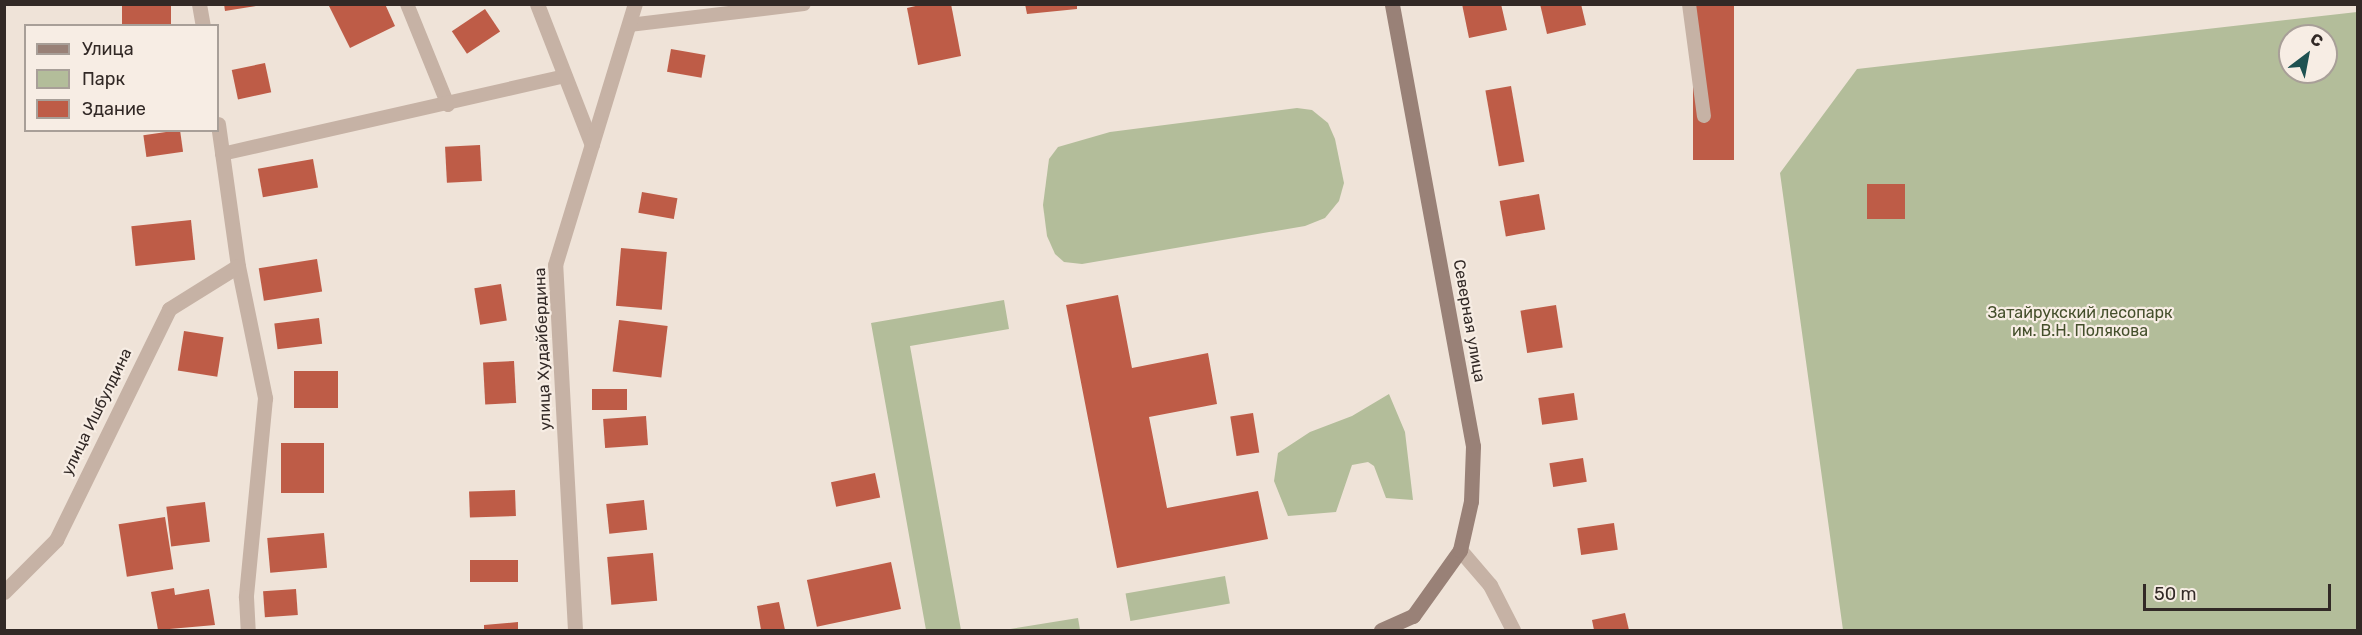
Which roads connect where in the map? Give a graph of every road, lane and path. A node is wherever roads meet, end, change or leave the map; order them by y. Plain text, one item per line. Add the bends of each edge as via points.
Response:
1 (200, 4) edge
2 (407, 4) edge
3 (537, 4) edge
4 (635, 4) edge
5 (804, 4) edge
6 (1392, 4) edge
7 (1689, 4) edge
8 (203, 24) edge
9 (629, 25) junction
10 (565, 76) junction
11 (448, 105) junction
12 (1704, 116) dead end
13 (219, 132) edge
14 (592, 145) junction
15 (222, 154) junction
16 (238, 266) junction
17 (1460, 550) junction
18 (4, 592) edge
19 (248, 630) edge
20 (575, 630) edge
21 (1382, 630) edge
22 (1513, 630) edge

1 - 8 street
2 - 11 lane
3 - 10 street
4 - 9 street, улица Худайбердина
5 - 9 lane
6 - 17 main road, Северная улица via 1473,446 1471,501
7 - 12 lane
9 - 14 street, улица Худайбердина
10 - 11 lane
10 - 14 street
11 - 15 lane
13 - 15 street
14 - 20 street, улица Худайбердина via 555,265
15 - 16 street
16 - 18 street, улица Ишбулдина via 169,309 56,540
16 - 19 street via 265,398 246,597
17 - 21 main road via 1413,616
17 - 22 street via 1490,585

